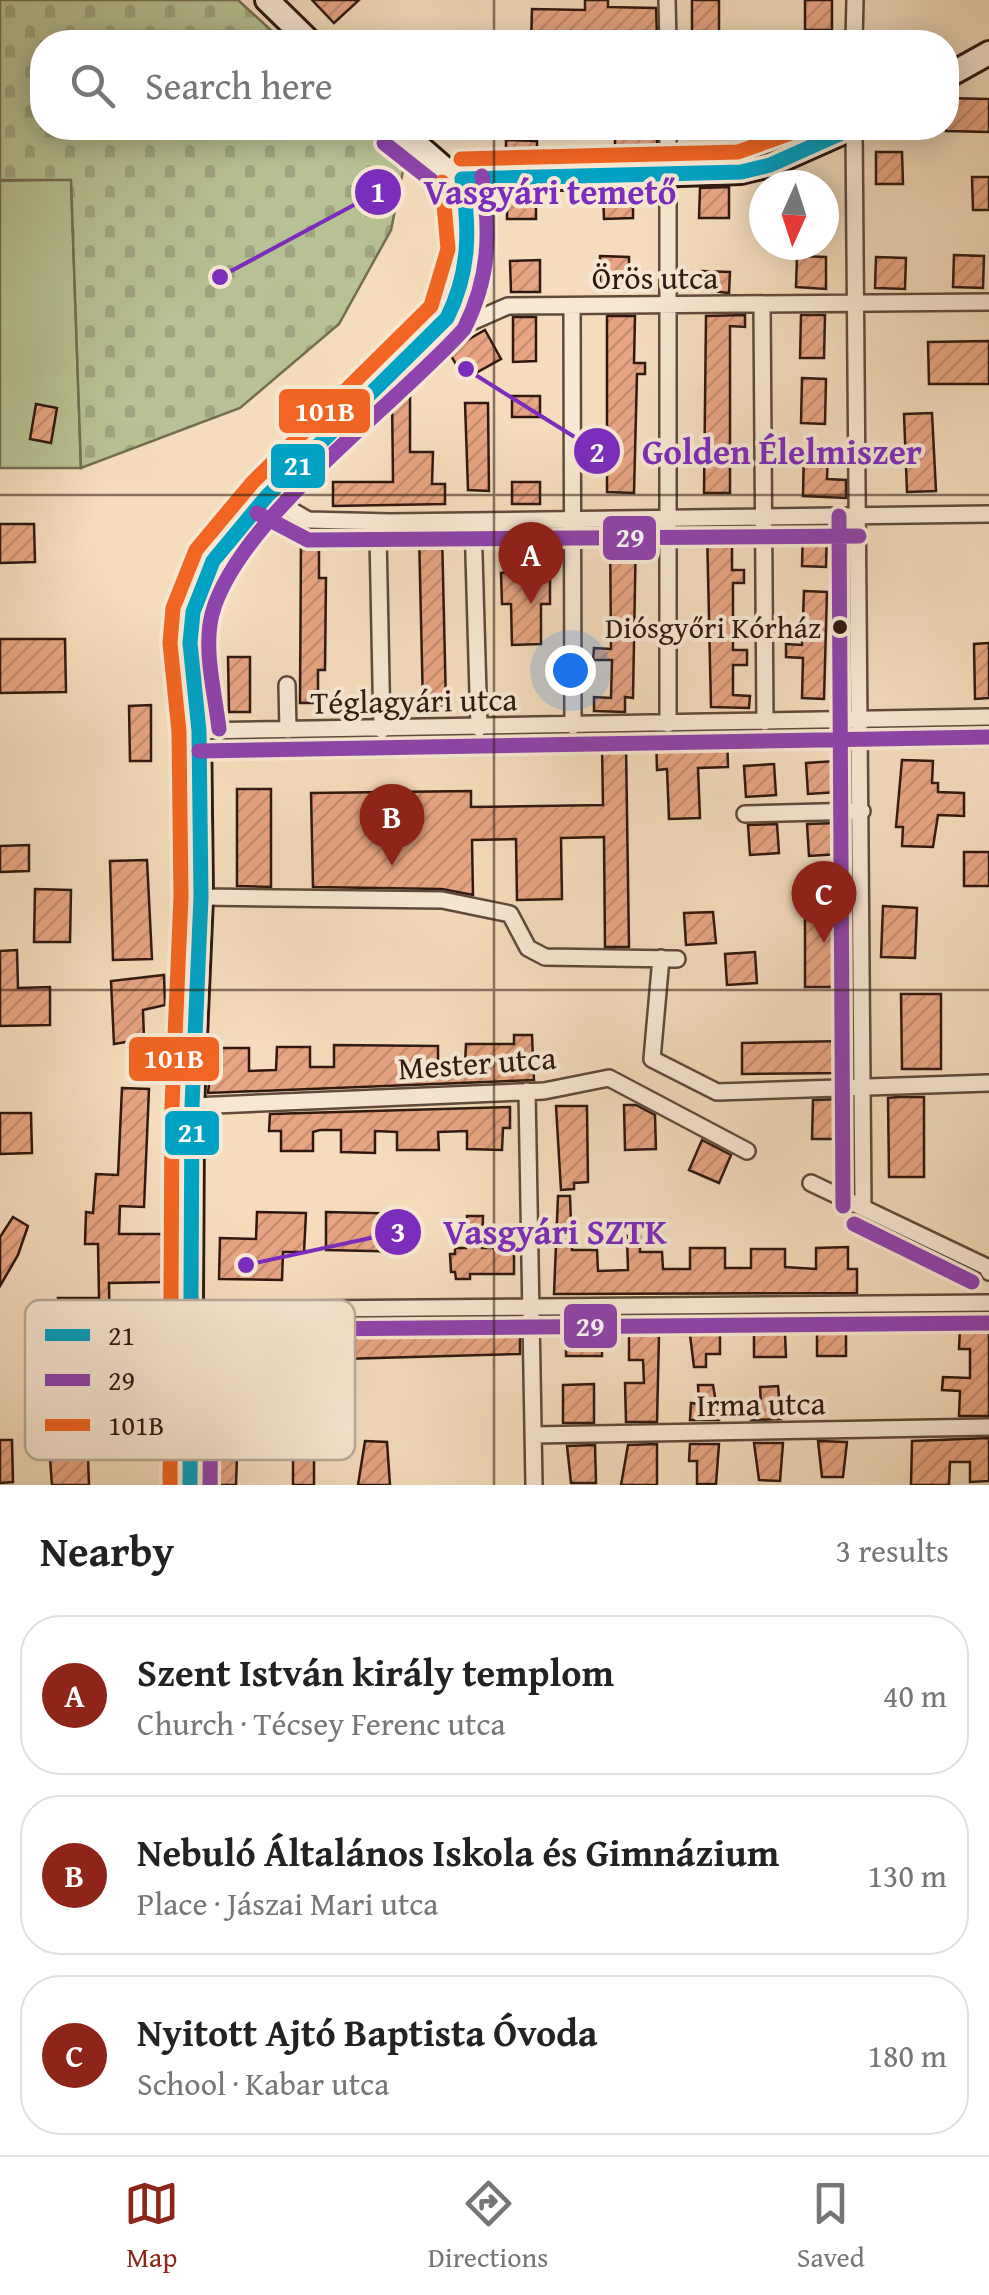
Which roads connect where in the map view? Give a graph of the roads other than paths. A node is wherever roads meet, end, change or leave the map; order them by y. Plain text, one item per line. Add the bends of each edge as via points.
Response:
1 (267, 0) edge
2 (667, 0) edge
3 (854, 0) edge
4 (298, 30) edge
5 (668, 30) edge
6 (854, 30) edge
7 (989, 54) edge
8 (959, 70) edge
9 (411, 140) edge
10 (668, 140) edge
11 (827, 140) edge
12 (854, 140) edge
13 (668, 176) junction
14 (462, 179) junction
15 (989, 302) edge
16 (858, 304) junction
17 (762, 305) junction
18 (572, 306) junction
19 (668, 306) junction
20 (447, 318) junction
21 (267, 496) junction
22 (989, 514) edge
23 (859, 516) junction
24 (763, 517) junction
25 (665, 518) junction
26 (570, 520) junction
27 (473, 521) junction
28 (390, 522) junction
29 (287, 685) dead end
30 (989, 717) edge
31 (861, 720) junction
32 (765, 722) junction
33 (668, 724) junction
34 (573, 726) junction
35 (479, 728) junction
36 (288, 730) junction
37 (382, 730) junction
38 (199, 731) junction
39 (862, 811) junction
40 (745, 814) dead end
41 (201, 897) junction
42 (989, 1083) edge
43 (865, 1085) junction
44 (527, 1092) junction
45 (192, 1106) junction
46 (747, 1150) dead end
47 (811, 1184) dead end
48 (863, 1206) junction
49 (988, 1264) edge
50 (192, 1300) edge
51 (989, 1303) edge
52 (530, 1307) junction
53 (355, 1309) edge
54 (989, 1428) edge
55 (533, 1435) junction
56 (190, 1460) edge
57 (190, 1485) edge
58 (534, 1485) edge

1 - 4 street
2 - 5 street
3 - 6 street
7 - 8 street
9 - 14 street
10 - 13 street
11 - 13 street via 770,165
12 - 16 street
13 - 14 street
13 - 19 street
14 - 20 street via 470,264
15 - 16 street, Örös utca
16 - 17 street, Örös utca
16 - 23 street
17 - 19 street, Örös utca
17 - 24 street
18 - 19 street, Örös utca
18 - 20 street, Örös utca via 508,306 468,323
18 - 26 street
19 - 25 street
20 - 21 street
21 - 28 street via 308,520
21 - 38 street via 201,581 190,643
22 - 23 street
23 - 24 street
23 - 31 street
24 - 25 street
24 - 32 street
25 - 26 street
25 - 33 street
26 - 27 street
26 - 34 street
27 - 28 street
27 - 35 street
28 - 37 street via 378,535
29 - 36 street
30 - 31 street, Téglagyári utca
31 - 32 street, Téglagyári utca
31 - 39 street
32 - 33 street, Téglagyári utca
33 - 34 street, Téglagyári utca
34 - 35 street, Téglagyári utca
35 - 37 street, Téglagyári utca
36 - 37 street, Téglagyári utca
36 - 38 street, Téglagyári utca
38 - 41 street
39 - 40 street
39 - 43 street
41 - 43 street via 442,900 510,914 528,948 545,958 669,959 652,1059 717,1092
41 - 45 street
42 - 43 street
43 - 48 street
44 - 45 street, Mester utca
44 - 46 street, Mester utca via 609,1078
44 - 52 street
45 - 50 street
47 - 48 street
48 - 49 street
51 - 52 street
52 - 53 street
52 - 55 street
54 - 55 street, Irma utca
55 - 58 street
56 - 57 street

